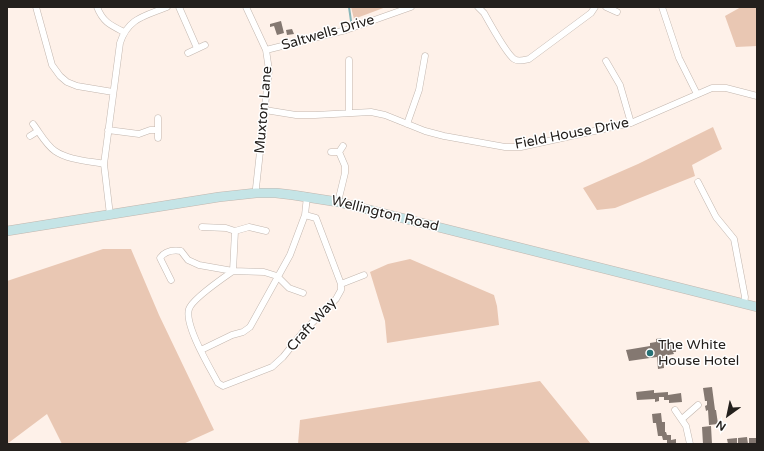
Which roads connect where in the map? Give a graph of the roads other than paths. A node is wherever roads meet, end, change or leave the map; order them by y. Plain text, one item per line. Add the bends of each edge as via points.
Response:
1 (97, 7) edge
2 (167, 7) edge
3 (179, 7) edge
4 (246, 7) edge
5 (411, 7) edge
6 (478, 7) edge
7 (595, 7) edge
8 (606, 7) edge
9 (662, 7) edge
10 (36, 8) edge
11 (28, 11) dead end
12 (617, 12) dead end
13 (124, 32) junction
14 (205, 45) dead end
15 (197, 48) junction
16 (266, 50) junction
17 (188, 53) dead end
18 (425, 56) dead end
19 (349, 60) dead end
20 (606, 61) dead end
21 (114, 92) junction
22 (697, 94) junction
23 (757, 96) edge
24 (265, 110) junction
25 (349, 113) junction
26 (158, 118) dead end
27 (34, 124) dead end
28 (407, 124) junction
29 (631, 124) junction
30 (108, 130) junction
31 (158, 130) junction
32 (38, 131) junction
33 (30, 136) dead end
34 (158, 138) dead end
35 (343, 146) dead end
36 (331, 152) dead end
37 (339, 152) junction
38 (104, 164) junction
39 (698, 182) dead end
40 (256, 193) junction
41 (307, 196) junction
42 (338, 202) junction
43 (110, 215) junction
44 (305, 215) junction
45 (202, 227) dead end
46 (7, 230) edge
47 (235, 231) junction
48 (266, 231) dead end
49 (233, 271) junction
50 (364, 275) dead end
51 (277, 276) junction
52 (171, 280) dead end
53 (341, 284) junction
54 (303, 293) dead end
55 (744, 304) junction
56 (757, 307) edge
57 (201, 350) junction
58 (698, 405) dead end
59 (675, 410) dead end
60 (682, 419) junction
61 (690, 444) edge

1 - 13 street via 101,17
2 - 13 street via 136,20
3 - 15 street
4 - 16 street, Muxton Lane
5 - 16 street, Saltwells Drive via 346,30
6 - 7 street via 484,12 509,53 514,59 521,61 529,59 591,13
8 - 12 street
9 - 22 street via 679,58
10 - 11 street
10 - 21 street via 52,65 60,76 77,86
13 - 21 street via 120,43
14 - 15 street
15 - 17 street
16 - 24 street, Muxton Lane via 269,70
18 - 28 street via 419,90
19 - 25 street
20 - 29 street via 620,85
21 - 30 street
22 - 23 street, Field House Drive via 712,88 726,88
22 - 29 street, Field House Drive
24 - 25 street, Field House Drive via 308,115
24 - 40 street, Muxton Lane
25 - 28 street, Field House Drive via 371,112
26 - 31 street
27 - 32 street
28 - 29 street, Field House Drive via 444,136 506,147 521,147
30 - 31 street via 139,134
30 - 38 street
31 - 34 street
32 - 33 street
32 - 38 street via 55,151
35 - 37 street
36 - 37 street
37 - 42 street via 345,173
38 - 43 street
39 - 55 street via 716,217 734,239 745,297
40 - 41 street, Wellington Road
40 - 43 street, Wellington Road
41 - 42 street, Wellington Road
41 - 44 street
42 - 55 street, Wellington Road
43 - 46 street, Wellington Road
44 - 51 street via 290,255
44 - 53 street, Craft Way via 316,218
45 - 47 street
47 - 48 street via 249,227
47 - 49 street
49 - 51 street via 264,272
49 - 52 street via 199,265 188,260 182,251 174,250 160,258
49 - 57 street via 195,300 189,308 188,320
50 - 53 street
51 - 54 street via 289,288
51 - 57 street via 250,327
53 - 57 street, Craft Way via 336,299 272,367 223,386 218,383
55 - 56 street, Wellington Road
58 - 60 street
59 - 60 street
60 - 61 street via 688,430

